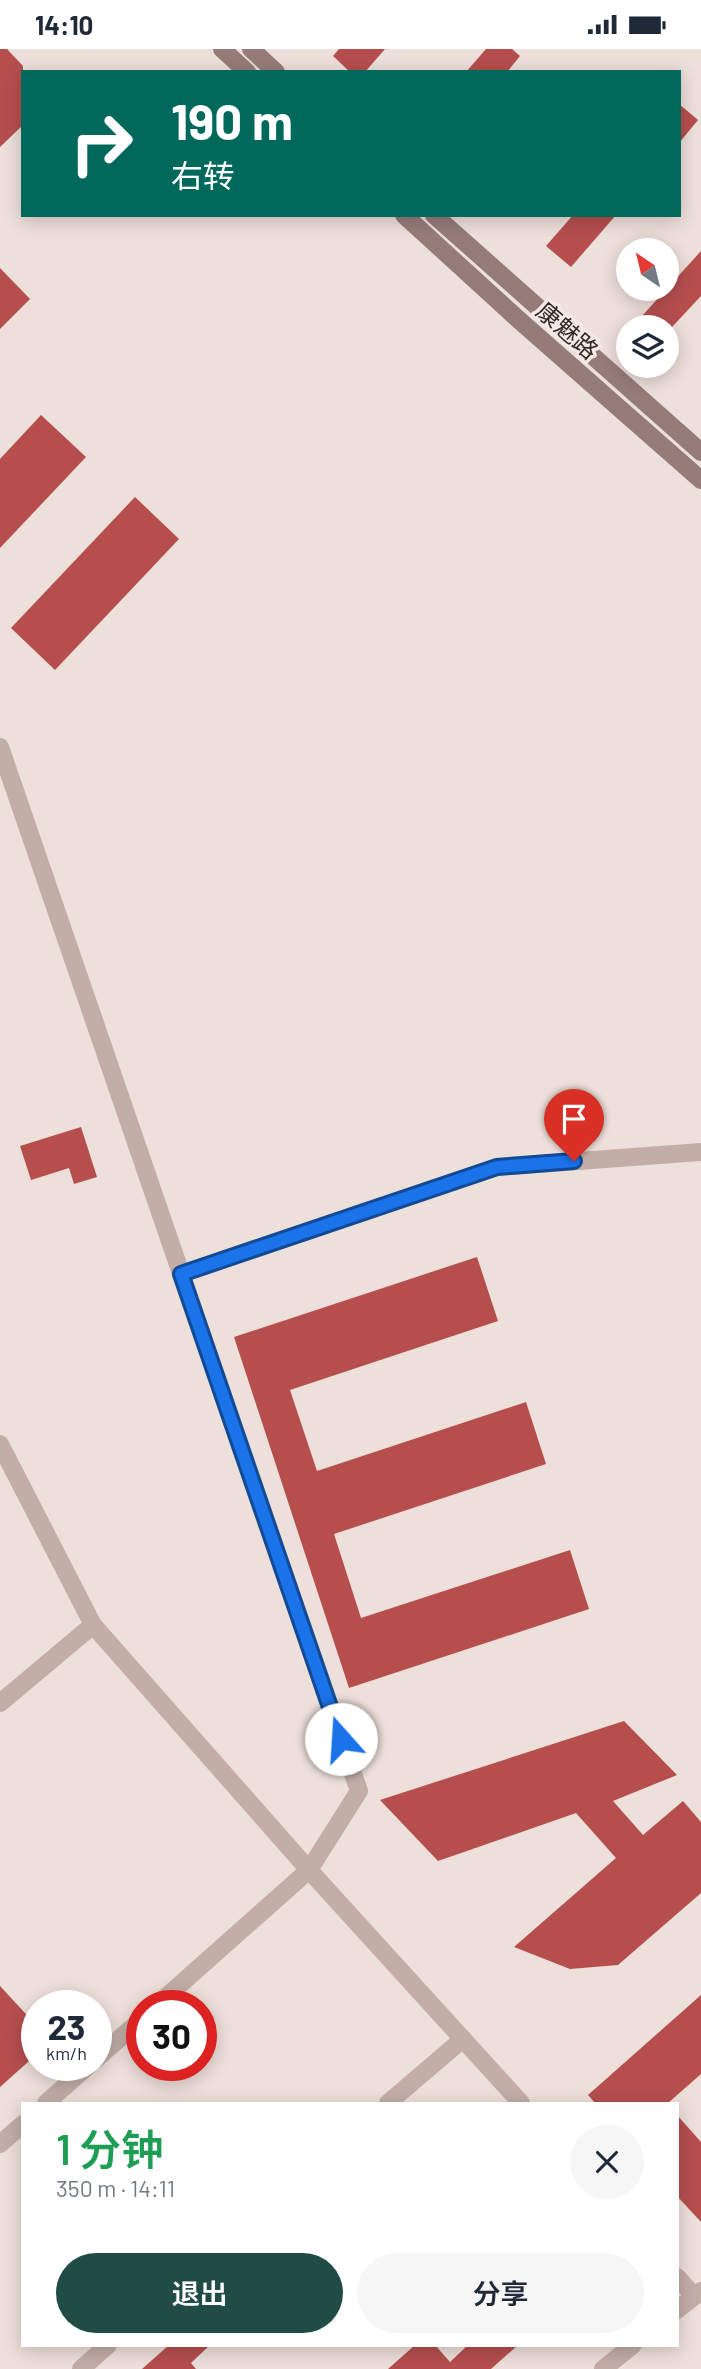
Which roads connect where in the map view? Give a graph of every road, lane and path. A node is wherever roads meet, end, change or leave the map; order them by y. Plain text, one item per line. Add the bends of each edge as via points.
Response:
1 (222, 49) edge
2 (251, 49) edge
3 (245, 70) edge
4 (274, 70) edge
5 (406, 217) edge
6 (436, 217) edge
7 (701, 452) edge
8 (701, 479) edge
9 (0, 747) edge
10 (701, 1151) edge
11 (181, 1274) junction
12 (0, 1444) edge
13 (93, 1625) junction
14 (0, 1703) edge
15 (309, 1870) junction
16 (174, 1990) edge
17 (126, 2033) edge
18 (463, 2039) junction
19 (112, 2045) edge
20 (71, 2081) edge
21 (47, 2102) edge
22 (389, 2102) edge
23 (520, 2102) edge
24 (21, 2126) edge
25 (0, 2144) edge
26 (679, 2279) edge
27 (698, 2293) edge
28 (679, 2308) edge
29 (106, 2347) edge
30 (630, 2347) edge
31 (81, 2369) edge
32 (603, 2369) edge

1 - 3 main road
2 - 4 main road
5 - 8 main road, 康魅路
6 - 7 main road, 康魅路
9 - 11 street
10 - 11 street via 497,1167
11 - 15 street via 359,1791
12 - 13 street
13 - 14 street
13 - 15 street
15 - 16 street
15 - 18 street
17 - 19 street
18 - 22 street
18 - 23 street
20 - 21 street
24 - 25 street
26 - 27 street
27 - 28 street
29 - 31 street
30 - 32 street

